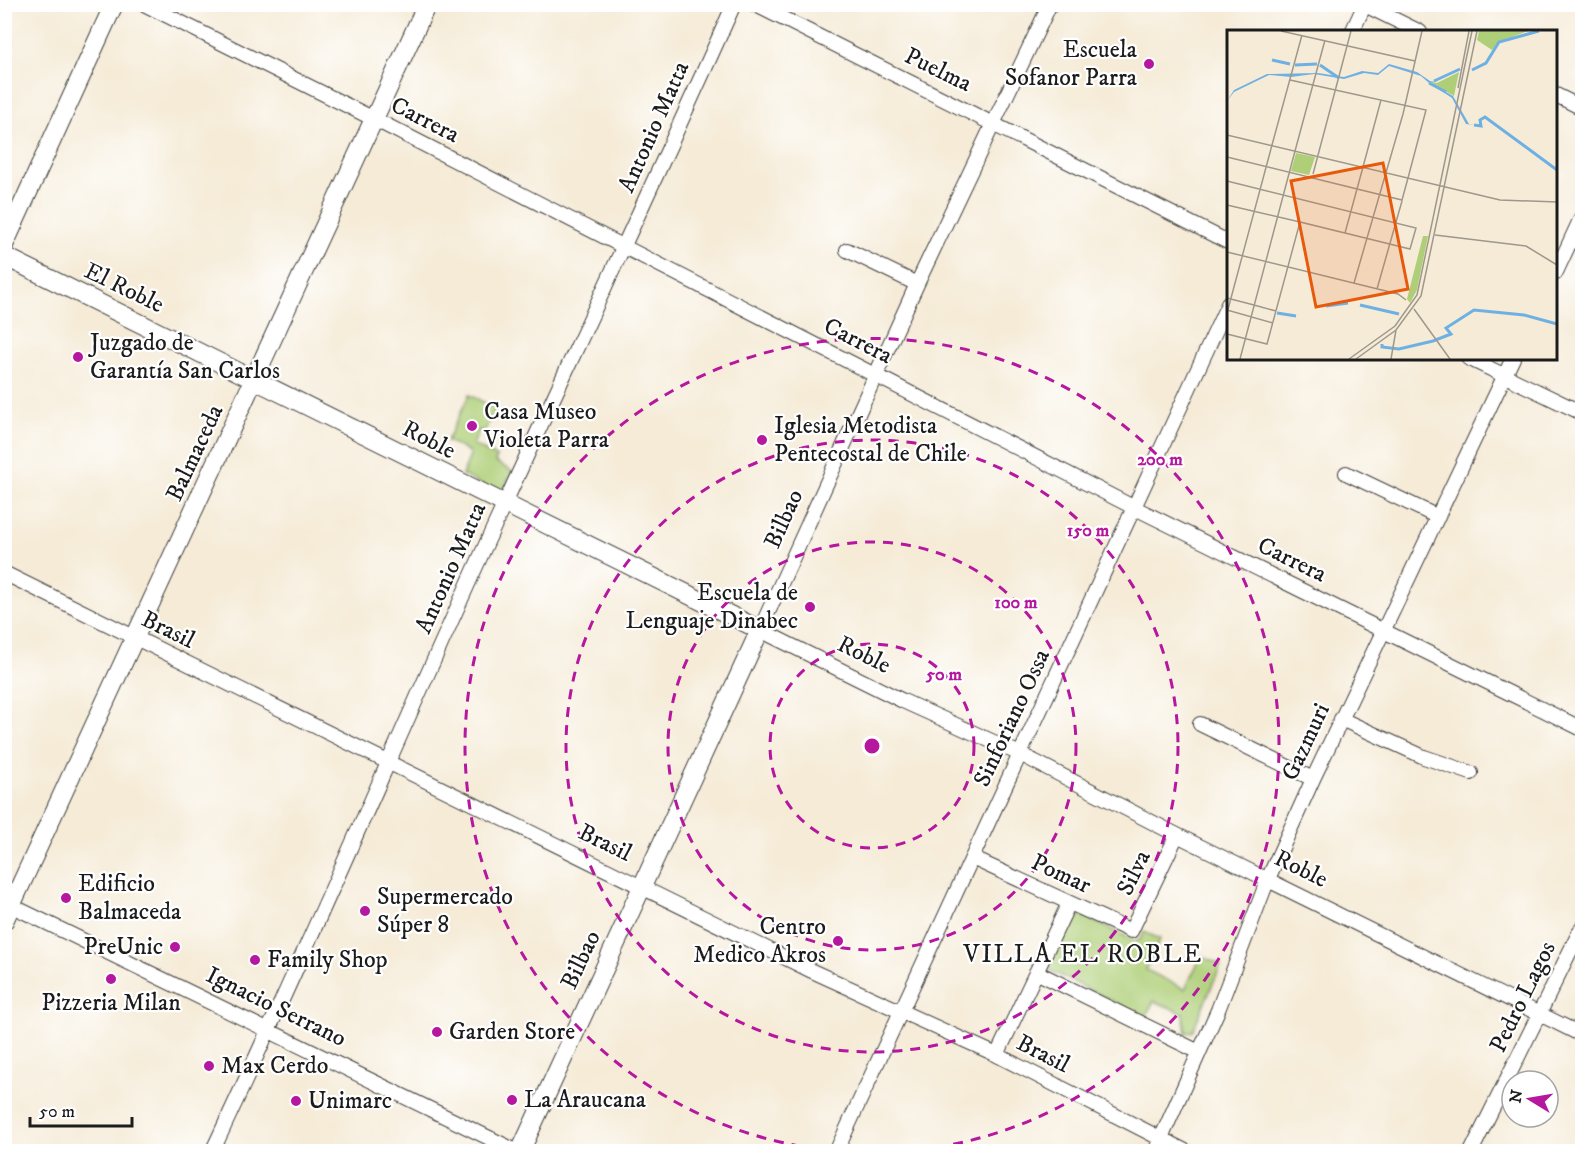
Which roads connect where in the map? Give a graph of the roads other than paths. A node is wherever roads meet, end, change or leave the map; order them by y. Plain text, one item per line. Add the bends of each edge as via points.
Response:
1 (114, 4) edge
2 (144, 4) edge
3 (428, 4) edge
4 (734, 4) edge
5 (754, 4) edge
6 (1050, 4) edge
7 (1364, 5) edge
8 (1353, 30) edge
9 (1416, 30) edge
10 (1557, 96) edge
11 (1582, 108) edge
12 (376, 120) junction
13 (994, 123) junction
14 (1582, 216) edge
15 (1227, 242) edge
16 (4, 245) edge
17 (625, 247) junction
18 (847, 250) dead end
19 (4, 256) edge
20 (1557, 270) edge
21 (917, 284) junction
22 (1227, 306) edge
23 (1472, 360) edge
24 (1512, 360) edge
25 (876, 376) junction
26 (1504, 376) junction
27 (255, 379) junction
28 (1582, 413) edge
29 (1346, 473) dead end
30 (504, 504) junction
31 (1133, 507) junction
32 (1438, 517) junction
33 (4, 573) edge
34 (760, 630) junction
35 (1384, 630) junction
36 (134, 639) junction
37 (1341, 719) junction
38 (1200, 724) dead end
39 (1582, 729) edge
40 (1020, 754) junction
41 (388, 762) junction
42 (1472, 773) dead end
43 (1313, 779) junction
44 (1177, 835) junction
45 (972, 858) junction
46 (1268, 879) junction
47 (642, 885) junction
48 (1069, 903) junction
49 (7, 909) edge
50 (1582, 927) edge
51 (1131, 931) joint
52 (1036, 972) junction
53 (901, 1012) junction
54 (1540, 1015) junction
55 (269, 1030) junction
56 (1582, 1035) edge
57 (1199, 1052) junction
58 (997, 1055) junction
59 (1158, 1145) edge
60 (519, 1151) edge
61 (212, 1152) edge
62 (836, 1152) edge
63 (1187, 1152) edge
64 (1471, 1152) edge

1 - 16 main road
2 - 12 street, Carrera
3 - 12 main road, Balmaceda
4 - 17 street, Antonio Matta
5 - 13 street, Puelma
6 - 13 street, Bilbao
7 - 8 street
7 - 9 street
10 - 11 street
12 - 17 street, Carrera
12 - 27 main road, Balmaceda
13 - 15 street, Puelma
13 - 21 street, Bilbao
14 - 20 street
17 - 25 street, Carrera
17 - 30 street, Antonio Matta
18 - 21 street
19 - 27 main road, El Roble
21 - 25 street, Bilbao
22 - 31 street, Sinforiano Ossa
23 - 26 street
24 - 26 street, Gazmuri
25 - 31 street, Carrera
25 - 34 street, Bilbao
26 - 28 street
26 - 32 street, Gazmuri
27 - 30 main road, Roble
27 - 36 main road, Balmaceda
29 - 32 street
30 - 34 main road, Roble
30 - 41 street, Antonio Matta
31 - 35 street, Carrera
31 - 40 street, Sinforiano Ossa
32 - 35 street, Gazmuri
33 - 36 street, Brasil
34 - 40 street, Roble
34 - 47 main road, Bilbao
35 - 37 street, Gazmuri
35 - 39 street, Carrera
36 - 41 street, Brasil
36 - 49 main road, Balmaceda
37 - 42 street via 1424,757
37 - 43 street, Gazmuri
38 - 43 street
40 - 44 street, Roble
40 - 45 street, Sinforiano Ossa
41 - 47 street, Brasil
41 - 55 street, Antonio Matta
43 - 46 street, Gazmuri
44 - 46 street, Roble
44 - 51 street, Silva
45 - 48 street, Pomar
45 - 53 street, Sinforiano Ossa
46 - 54 street, Roble
46 - 57 street, Gazmuri
47 - 53 street, Brasil
47 - 60 main road, Bilbao
48 - 51 street, Pomar
48 - 52 street
49 - 55 street, Ignacio Serrano
50 - 54 street, Pedro Lagos
52 - 57 street
52 - 58 street
53 - 58 street, Brasil
53 - 62 street, Sinforiano Ossa
54 - 56 street, Roble
54 - 64 street, Pedro Lagos
55 - 60 street, Ignacio Serrano
55 - 61 street, Antonio Matta
57 - 59 street, Gazmuri
58 - 59 street, Brasil
59 - 63 street, Brasil

